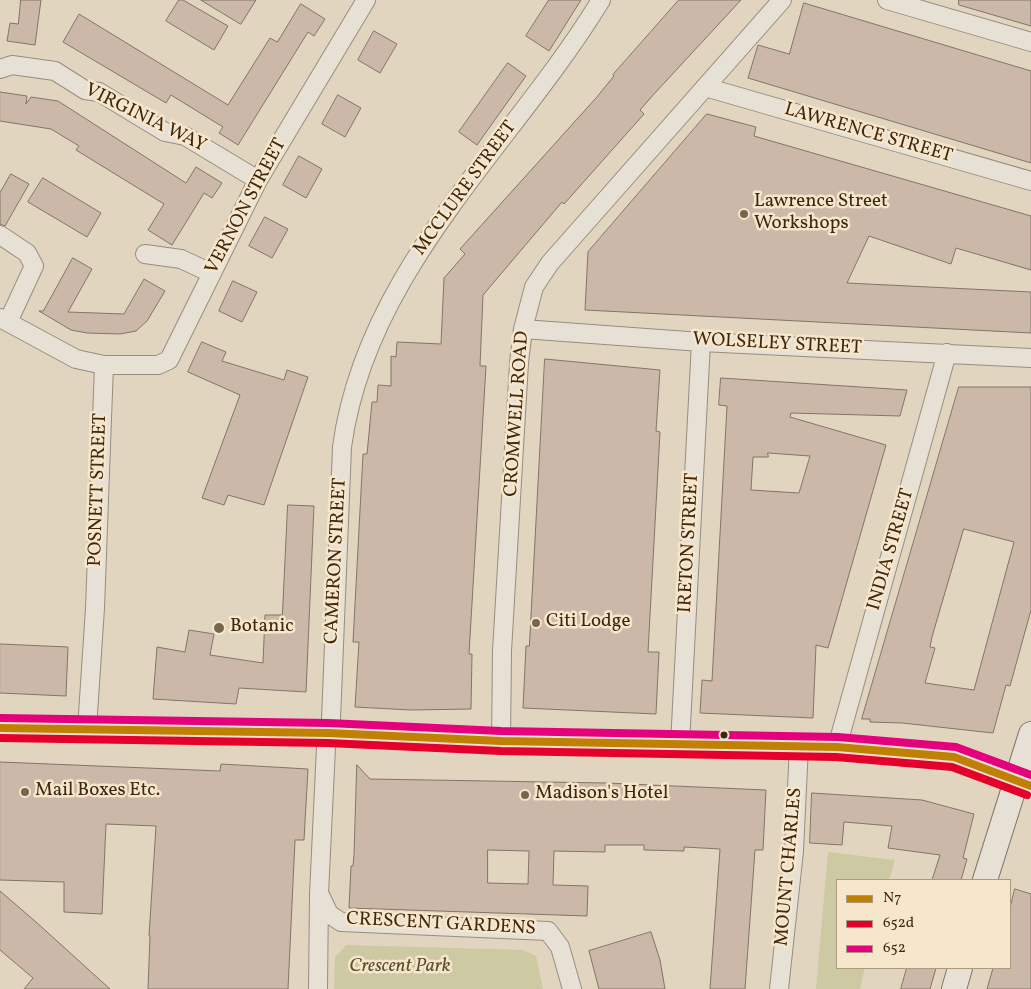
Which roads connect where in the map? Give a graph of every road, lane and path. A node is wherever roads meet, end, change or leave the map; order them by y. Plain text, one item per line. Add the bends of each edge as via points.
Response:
1 (601, 0) edge
2 (782, 0) edge
3 (886, 0) edge
4 (361, 2) edge
5 (1031, 42) edge
6 (0, 69) edge
7 (705, 87) junction
8 (258, 180) junction
9 (1031, 181) edge
10 (0, 235) edge
11 (145, 254) dead end
12 (211, 273) junction
13 (4, 320) edge
14 (523, 329) junction
15 (701, 342) junction
16 (947, 353) junction
17 (1031, 358) edge
18 (104, 364) junction
19 (354, 390) joint
20 (0, 728) edge
21 (87, 729) junction
22 (328, 733) junction
23 (1031, 734) edge
24 (501, 741) junction
25 (680, 744) junction
26 (799, 746) junction
27 (836, 747) junction
28 (1024, 783) edge
29 (984, 879) edge
30 (319, 894) junction
31 (341, 922) junction
32 (320, 944) junction
33 (960, 969) edge
34 (318, 989) edge
35 (572, 989) edge
36 (779, 989) edge
37 (954, 989) edge

1 - 19 street, MCCLURE STREET via 549,78 481,162 397,288 380,320
2 - 7 street, CROMWELL ROAD
3 - 5 street
4 - 8 street, VERNON STREET
6 - 8 street, VIRGINIA WAY via 12,65 54,71 85,90 99,92 165,132 185,136
7 - 9 street, LAWRENCE STREET
7 - 14 street, CROMWELL ROAD via 550,263 534,287
8 - 12 street, VERNON STREET
10 - 13 street via 27,253 34,266
11 - 12 street via 181,259
12 - 18 street, VERNON STREET via 169,360 158,365
13 - 18 street via 76,359
14 - 15 street, WOLSELEY STREET
14 - 24 street, CROMWELL ROAD via 502,652
15 - 16 street, WOLSELEY STREET
15 - 25 street, IRETON STREET
16 - 17 street, WOLSELEY STREET
16 - 27 street, INDIA STREET
18 - 21 street, POSNETT STREET
19 - 22 street, CAMERON STREET via 342,446
20 - 21 street
21 - 22 street
22 - 24 street
22 - 30 street, CAMERON STREET
23 - 28 street
24 - 25 street
25 - 26 street
26 - 27 street
26 - 36 street, MOUNT CHARLES via 794,851
27 - 28 street via 954,757
28 - 29 street
30 - 31 street, CRESCENT GARDENS via 329,914
30 - 32 street, CAMERON STREET
31 - 32 street
31 - 35 street, CRESCENT GARDENS via 548,931 560,947
32 - 34 street, CAMERON STREET
33 - 37 street

